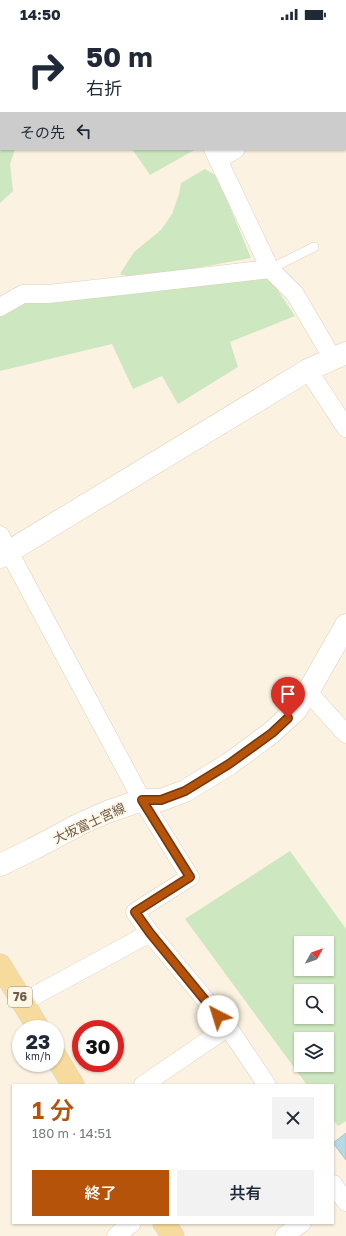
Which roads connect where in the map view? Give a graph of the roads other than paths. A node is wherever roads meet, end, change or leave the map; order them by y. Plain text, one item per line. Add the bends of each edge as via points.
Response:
1 (232, 150) edge
2 (216, 154) edge
3 (314, 247) dead end
4 (270, 269) junction
5 (0, 307) edge
6 (340, 356) edge
7 (308, 370) junction
8 (346, 428) edge
9 (3, 548) edge
10 (346, 625) edge
11 (308, 692) junction
12 (346, 734) edge
13 (142, 800) junction
14 (0, 865) edge
15 (150, 933) junction
16 (3, 977) edge
17 (23, 1002) junction
18 (34, 1020) edge
19 (228, 1027) junction
20 (64, 1070) edge
21 (72, 1084) edge
22 (144, 1084) edge
23 (266, 1084) edge
24 (131, 1224) edge
25 (165, 1224) edge
26 (301, 1224) edge
27 (116, 1236) edge
28 (173, 1236) edge
29 (284, 1236) edge

1 - 2 street
2 - 4 street
3 - 4 lane
4 - 5 street via 48,294 23,294
4 - 6 street via 295,294
6 - 7 main road
7 - 8 street
7 - 9 main road
9 - 13 street
10 - 11 main road, 大坂富士宮線
11 - 12 street
11 - 13 main road, 大坂富士宮線 via 296,710 272,733 229,764 185,791 161,800
13 - 14 main road, 大坂富士宮線 via 82,823
13 - 15 street via 190,877 135,912
15 - 17 street
15 - 19 street
16 - 17 main road, 76
17 - 18 main road, 76
19 - 22 street
19 - 23 street
20 - 21 main road
24 - 27 street
25 - 28 main road
26 - 29 street

